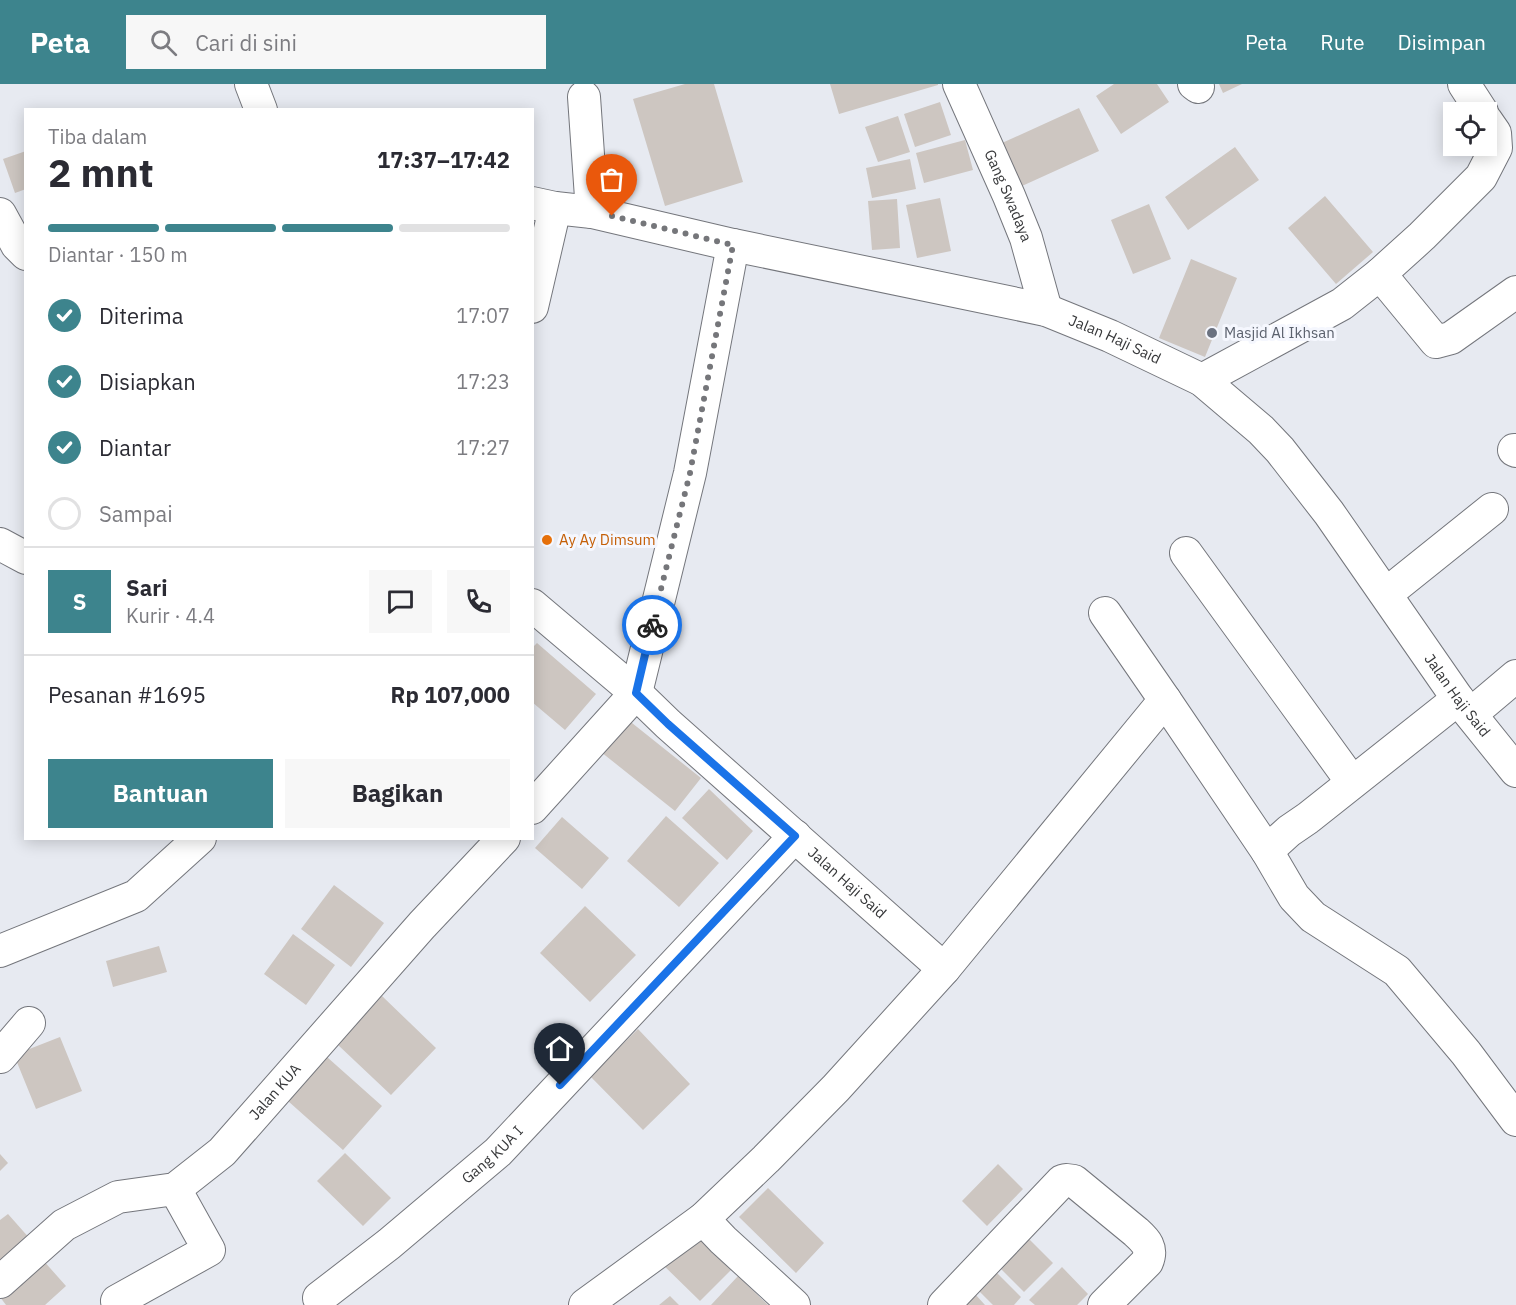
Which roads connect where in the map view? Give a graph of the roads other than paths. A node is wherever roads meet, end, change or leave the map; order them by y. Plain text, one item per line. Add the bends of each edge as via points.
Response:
1 (251, 84) edge
2 (959, 84) edge
3 (1464, 84) edge
4 (584, 97) dead end
5 (1476, 102) edge
6 (260, 108) edge
7 (1492, 156) edge
8 (544, 205) edge
9 (592, 212) junction
10 (0, 214) edge
11 (733, 245) junction
12 (24, 252) edge
13 (1380, 274) junction
14 (534, 290) edge
15 (1515, 294) edge
16 (1046, 310) junction
17 (1202, 380) junction
18 (1492, 509) dead end
19 (0, 544) edge
20 (1186, 553) dead end
21 (24, 557) edge
22 (1386, 594) junction
23 (534, 607) edge
24 (1105, 614) dead end
25 (1516, 676) edge
26 (636, 693) junction
27 (1165, 700) junction
28 (1465, 706) junction
29 (1516, 771) edge
30 (1352, 782) junction
31 (534, 806) edge
32 (795, 836) junction
33 (198, 840) edge
34 (502, 840) edge
35 (1267, 851) junction
36 (0, 951) edge
37 (944, 969) junction
38 (28, 1023) dead end
39 (0, 1057) edge
40 (1516, 1120) edge
41 (175, 1189) junction
42 (703, 1219) junction
43 (0, 1282) edge
44 (319, 1298) dead end
45 (119, 1305) edge
46 (585, 1305) edge
47 (794, 1305) edge
48 (944, 1305) edge
49 (1104, 1305) edge

1 - 6 street
2 - 16 street, Gang Swadaya via 1010,196
3 - 5 street
4 - 9 street
7 - 13 street via 1481,177
8 - 9 street, Jalan Haji Said
8 - 14 street
9 - 11 street, Jalan Haji Said
10 - 12 street
11 - 16 street, Jalan Haji Said
11 - 26 street via 690,473
13 - 15 street via 1436,342 1451,338
13 - 17 street via 1341,304
16 - 17 street, Jalan Haji Said
17 - 22 street, Jalan Haji Said via 1280,450
18 - 22 street
19 - 21 street
20 - 30 street
22 - 28 street, Jalan Haji Said
23 - 26 street, Jalan Haji Said
24 - 27 street
25 - 28 street
26 - 31 street
26 - 32 street, Jalan Haji Said
27 - 35 street
27 - 37 street
28 - 29 street, Jalan Haji Said
28 - 30 street
30 - 35 street
32 - 37 street, Jalan Haji Said
32 - 44 street, Gang KUA I via 498,1152
33 - 36 street via 136,896
34 - 41 street, Jalan KUA via 222,1152
35 - 40 street via 1294,897 1312,917 1396,971 1467,1053
37 - 42 street via 836,1088
38 - 39 street
41 - 43 street via 118,1197 64,1225
41 - 45 street via 209,1250 117,1301
42 - 46 street
42 - 47 street
48 - 49 street via 1062,1181 1074,1180 1146,1241 1150,1253 1147,1262

